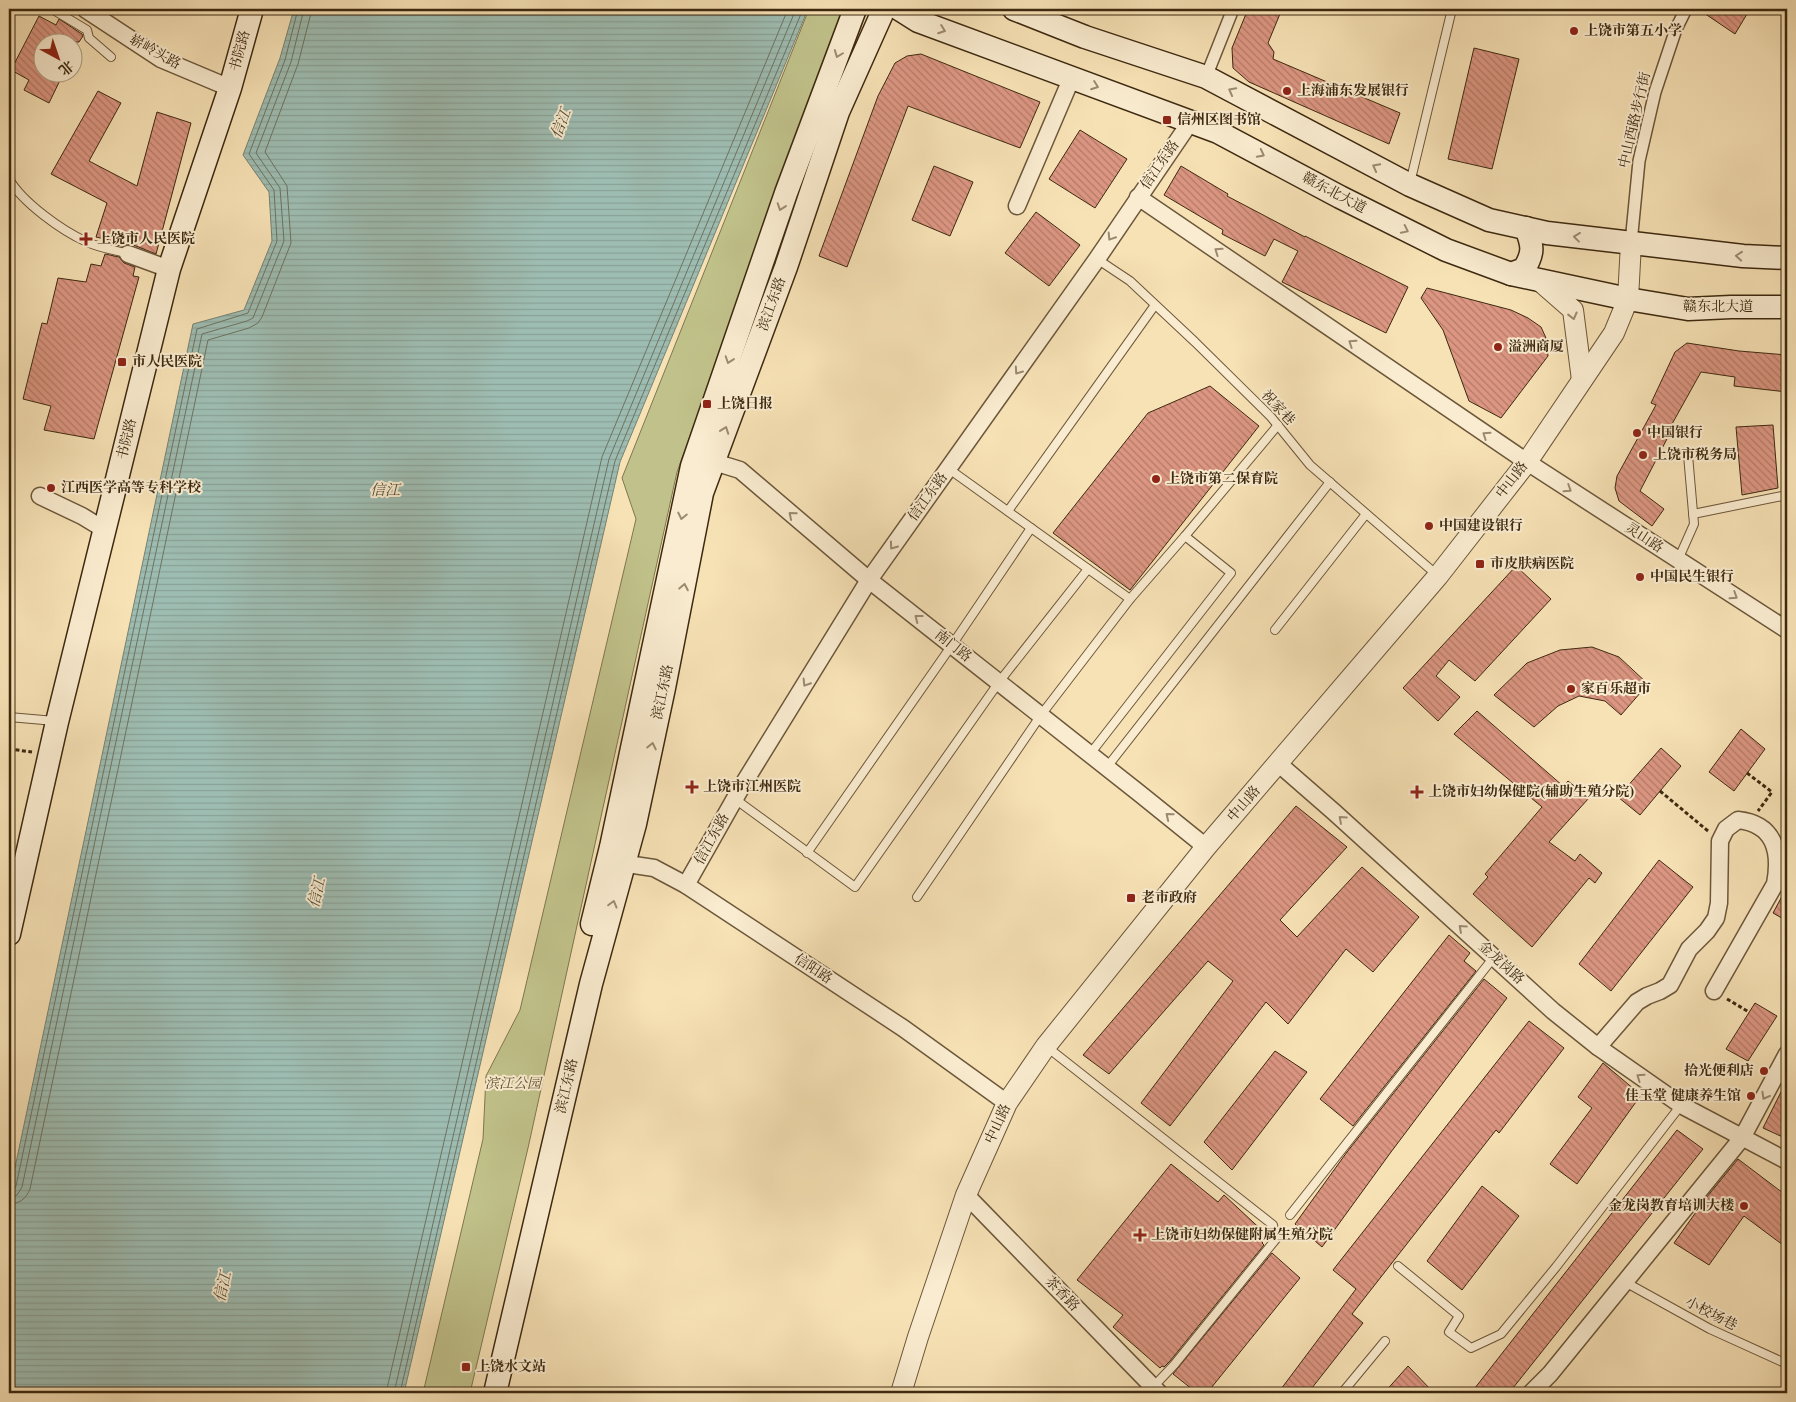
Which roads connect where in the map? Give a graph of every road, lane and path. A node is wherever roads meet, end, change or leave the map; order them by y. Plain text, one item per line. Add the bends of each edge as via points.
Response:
1 (11, 9) edge
2 (52, 9) edge
3 (84, 9) edge
4 (252, 9) edge
5 (855, 9) edge
6 (884, 9) edge
7 (898, 9) edge
8 (1014, 9) edge
9 (1233, 9) edge
10 (1452, 9) edge
11 (1686, 9) edge
12 (9, 14) edge
13 (111, 57) dead end
14 (1072, 77) junction
15 (1206, 77) junction
16 (230, 88) junction
17 (1191, 121) junction
18 (9, 179) edge
19 (1410, 185) junction
20 (1138, 197) junction
21 (1017, 206) dead end
22 (1526, 228) junction
23 (1631, 243) junction
24 (128, 254) joint
25 (1787, 258) edge
26 (1097, 259) junction
27 (169, 269) junction
28 (1510, 274) junction
29 (1540, 282) junction
30 (1628, 299) junction
31 (1155, 305) junction
32 (1787, 308) edge
33 (1582, 380) junction
34 (1278, 425) junction
35 (1688, 455) dead end
36 (704, 461) junction
37 (1527, 462) junction
38 (949, 469) junction
39 (1330, 482) junction
40 (1787, 495) edge
41 (40, 496) dead end
42 (1008, 511) junction
43 (1366, 514) junction
44 (1693, 514) junction
45 (1031, 528) junction
46 (105, 530) junction
47 (1185, 536) junction
48 (1678, 560) junction
49 (1088, 569) junction
50 (1438, 576) junction
51 (869, 580) junction
52 (1130, 599) junction
53 (1275, 630) dead end
54 (1787, 630) edge
55 (952, 645) junction
56 (999, 682) junction
57 (1041, 715) junction
58 (9, 717) edge
59 (57, 722) junction
60 (1090, 754) junction
61 (1279, 764) junction
62 (1107, 767) junction
63 (1747, 773) dead end
64 (1660, 791) dead end
65 (735, 799) junction
66 (1750, 821) junction
67 (1720, 841) junction
68 (1206, 847) junction
69 (807, 853) junction
70 (616, 862) junction
71 (686, 886) junction
72 (917, 897) dead end
73 (9, 934) edge
74 (1494, 957) junction
75 (1714, 990) joint
76 (1750, 1012) dead end
77 (1046, 1046) junction
78 (1598, 1047) junction
79 (1787, 1054) edge
80 (1007, 1103) junction
81 (1681, 1105) junction
82 (1742, 1138) junction
83 (1787, 1161) edge
84 (966, 1195) junction
85 (1290, 1215) dead end
86 (1398, 1266) dead end
87 (1625, 1282) junction
88 (1384, 1341) dead end
89 (1787, 1364) edge
90 (1156, 1390) edge
91 (1535, 1392) edge
92 (482, 1393) edge
93 (495, 1393) edge
94 (901, 1393) edge
95 (1342, 1393) edge

1 - 12 lane
2 - 13 lane via 87,30 89,38
3 - 16 street, 崭岭头路 via 161,59
4 - 16 main road, 书院路
5 -> 36 main road, 滨江东路 via 786,193
36 -> 6 main road, 滨江东路 via 786,267 838,112
7 -> 14 main road, 赣东北大道 via 918,21
8 - 15 main road via 1085,37
9 - 15 street
10 - 19 lane
11 - 23 street, 中山西路步行街 via 1655,92 1639,161
14 -> 17 main road, 赣东北大道
14 - 21 street
19 -> 15 main road
16 - 27 main road, 书院路
17 - 20 street, 信江东路
17 -> 28 main road, 赣东北大道 via 1446,250
18 - 24 lane via 38,212 88,242
19 - 22 main road via 1489,220
20 -> 26 street, 信江东路
37 -> 20 street, 灵山路
23 -> 22 main road
22 - 28 main road via 1532,243 1531,258 1524,269
25 -> 23 main road
23 - 30 street, 中山路
24 - 27 street
26 - 31 lane, 祝家巷 via 1130,281
26 -> 38 street, 信江东路
27 - 46 main road, 书院路
28 - 29 main road, 赣东北大道
29 - 30 main road, 赣东北大道
29 -> 33 street via 1573,310
30 - 32 main road, 赣东北大道 via 1688,309
30 - 33 street, 中山路 via 1614,333
31 - 34 lane, 祝家巷
31 - 42 lane
33 - 37 street, 中山路
34 - 39 lane, 祝家巷 via 1310,464
34 - 47 lane
35 - 44 lane
51 -> 36 street, 南门路 via 740,470
36 - 70 main road, 滨江东路 via 702,493 635,824
37 -> 48 street, 灵山路
37 - 50 street, 中山路
38 - 42 lane
38 -> 51 street, 信江东路
39 - 43 lane, 祝家巷
39 - 62 lane
40 - 44 lane
41 - 46 street
42 - 45 lane
43 - 50 lane, 祝家巷
43 - 53 lane
44 - 48 lane via 1694,524
45 - 49 lane via 1073,553
45 - 55 lane
46 - 59 main road, 书院路
47 - 52 lane
47 - 60 lane via 1231,572
48 -> 54 street, 灵山路
49 - 52 lane
49 - 56 lane
50 - 61 street, 中山路
55 -> 51 street, 南门路
51 -> 65 street, 信江东路
52 - 57 lane
55 - 56 street, 南门路
55 - 69 lane
56 - 57 street, 南门路
56 - 69 lane via 855,887
57 - 60 street, 南门路
57 - 72 lane
58 - 59 lane
59 - 73 main road, 书院路
60 - 62 street, 南门路
61 - 68 street, 中山路
74 -> 61 street, 金龙岗路
68 -> 62 street, 南门路
63 - 66 path via 1772,792
64 - 67 path
65 - 69 lane
65 - 71 street, 信江东路
66 - 67 street via 1738,820 1726,829
66 - 75 street via 1762,827 1772,839 1777,854 1775,884
67 - 78 street via 1716,918 1689,949 1670,985 1638,1002
68 - 77 street, 中山路
70 - 71 street, 信阳路 via 654,868
70 - 92 main road, 滨江东路
93 -> 70 main road, 滨江东路 via 591,984
71 - 80 street, 信阳路 via 903,1028
74 - 78 street, 金龙岗路
74 - 85 lane
75 - 76 path
77 - 80 street, 中山路
77 - 90 lane via 1274,1226 1276,1239
81 -> 78 street, 金龙岗路
79 -> 82 street
80 - 84 street, 中山路
81 - 82 street, 金龙岗路
81 - 86 lane via 1501,1334 1471,1348 1448,1332 1459,1316
82 - 83 street, 金龙岗路
82 - 87 street
84 - 90 street, 茶香路
84 - 94 street, 中山路
87 - 89 lane, 小校场巷 via 1710,1329
87 - 91 street
88 - 95 lane

